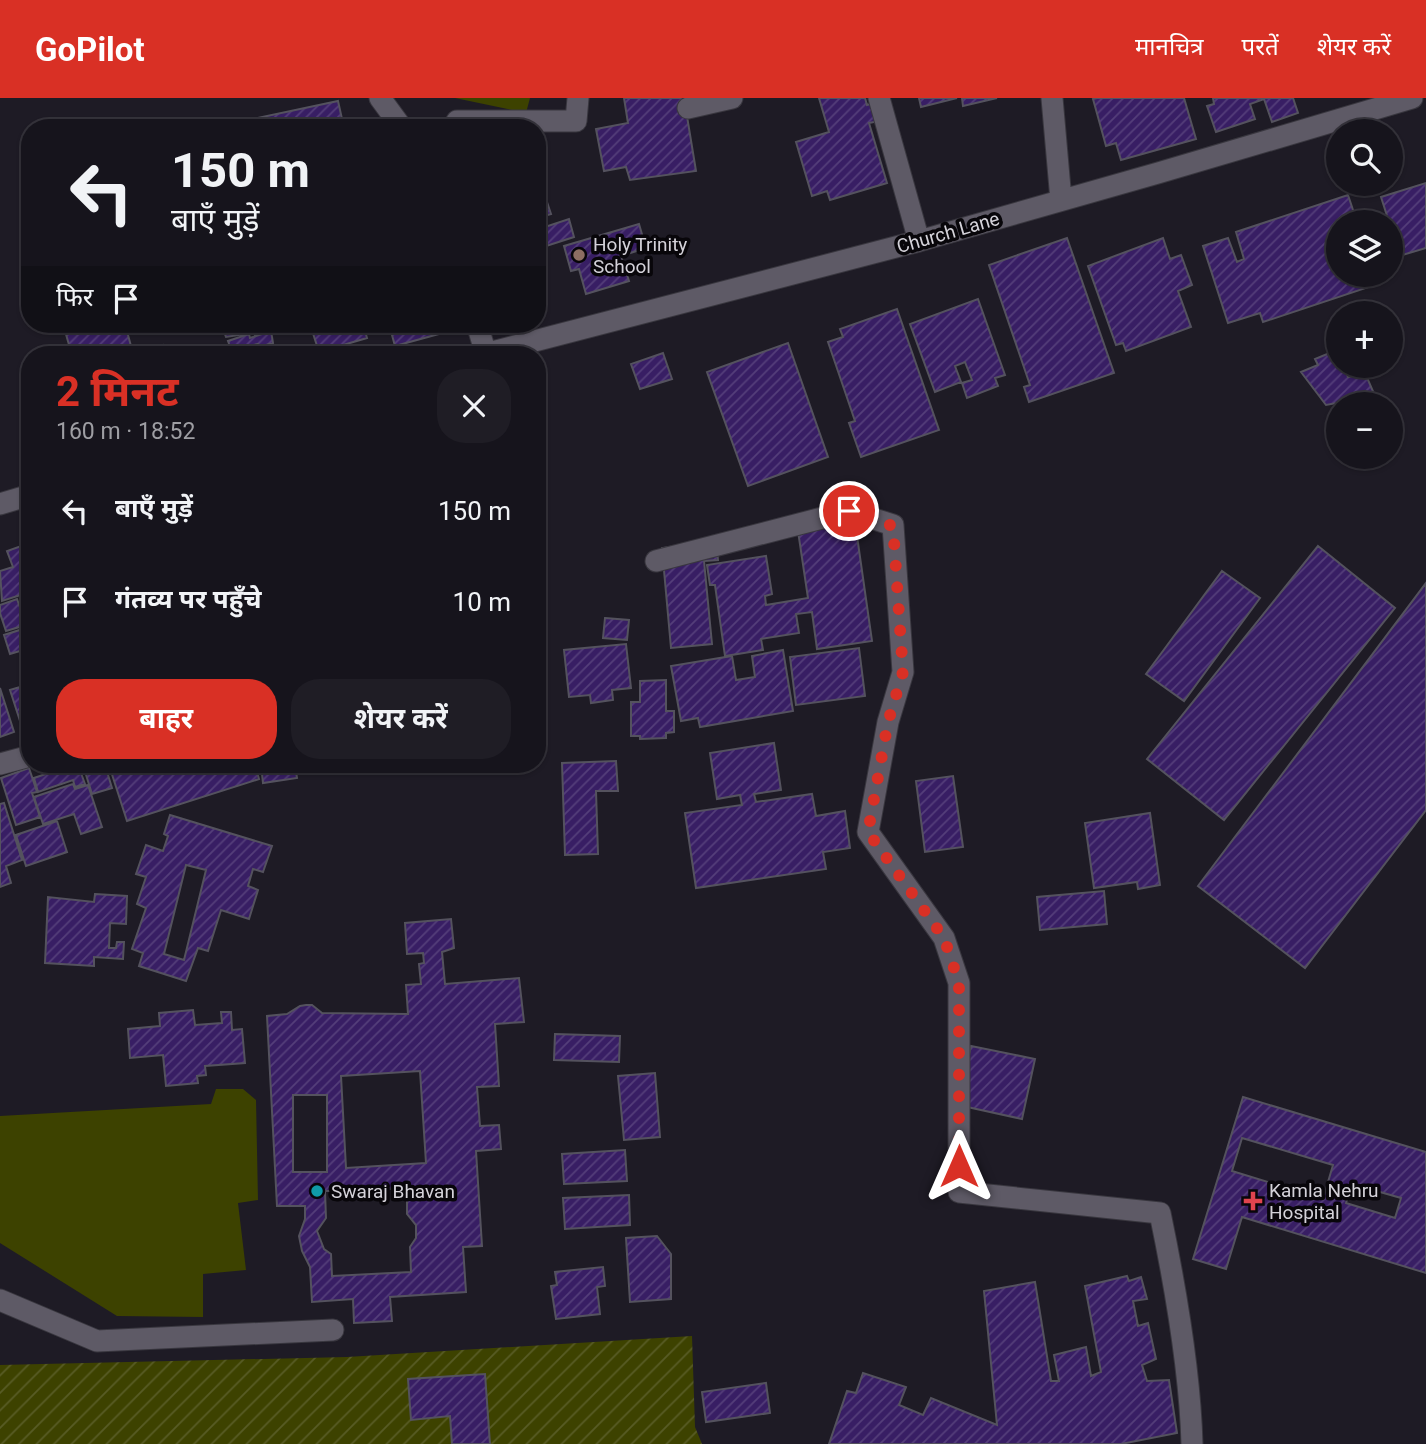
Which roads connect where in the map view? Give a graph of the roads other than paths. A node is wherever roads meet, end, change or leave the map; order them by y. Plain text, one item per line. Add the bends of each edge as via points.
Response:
1 (380, 98) edge
2 (579, 98) edge
3 (732, 98) edge
4 (878, 98) edge
5 (1052, 98) edge
6 (1412, 98) edge
7 (688, 108) dead end
8 (395, 119) edge
9 (546, 121) edge
10 (1060, 200) junction
11 (919, 241) junction
12 (518, 346) edge
13 (21, 498) edge
14 (0, 504) edge
15 (656, 561) dead end
16 (21, 758) edge
17 (0, 764) edge
18 (0, 1300) edge
19 (333, 1330) dead end
20 (1192, 1444) edge

1 - 8 street
2 - 9 street via 576,121
3 - 7 street
4 - 11 street
5 - 10 street
6 - 10 street, Church Lane
10 - 11 street, Church Lane
11 - 12 street, Church Lane
13 - 14 street
15 - 20 street via 849,511 893,526 903,672 888,722 868,832 944,938 959,983 959,1192 1160,1213 1172,1272
16 - 17 street
18 - 19 street via 97,1341

